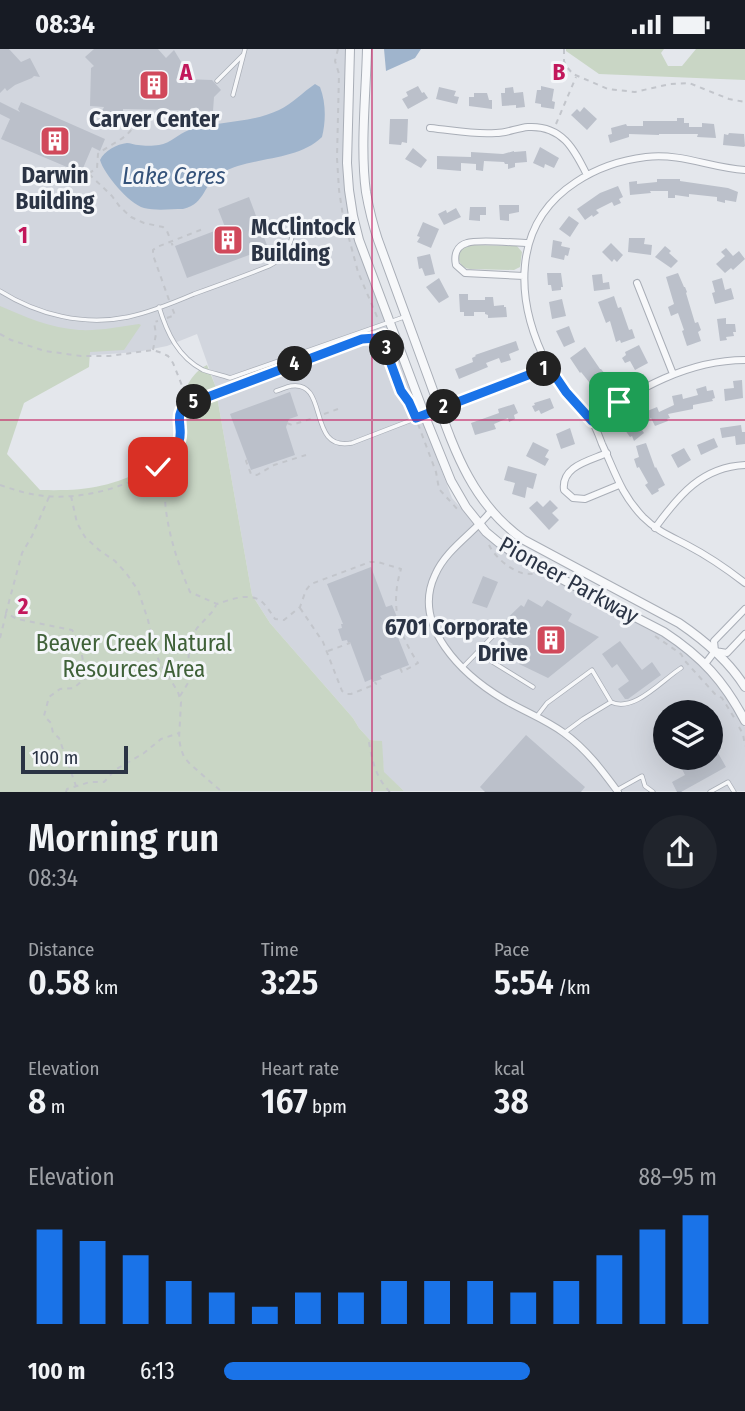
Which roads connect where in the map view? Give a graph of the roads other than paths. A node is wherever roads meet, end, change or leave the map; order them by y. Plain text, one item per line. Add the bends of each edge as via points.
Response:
1 (350, 49) edge
2 (367, 49) edge
3 (245, 51) edge
4 (217, 81) dead end
5 (233, 95) dead end
6 (430, 128) dead end
7 (745, 170) edge
8 (587, 175) junction
9 (293, 233) dead end
10 (528, 243) junction
11 (524, 276) junction
12 (637, 283) dead end
13 (0, 291) edge
14 (159, 307) junction
15 (406, 316) junction
16 (390, 322) junction
17 (745, 360) edge
18 (549, 367) junction
19 (673, 374) junction
20 (276, 391) dead end
21 (440, 408) junction
22 (420, 417) junction
23 (592, 421) junction
24 (607, 453) junction
25 (745, 465) edge
26 (619, 485) junction
27 (491, 512) junction
28 (478, 528) junction
29 (655, 528) junction
30 (745, 583) edge
31 (745, 609) edge
32 (745, 633) edge
33 (495, 634) dead end
34 (482, 649) junction
35 (715, 651) junction
36 (705, 664) junction
37 (463, 667) junction
38 (681, 668) dead end
39 (533, 687) dead end
40 (745, 687) edge
41 (611, 702) junction
42 (537, 716) junction
43 (745, 721) edge
44 (564, 733) junction
45 (617, 791) edge
46 (653, 792) edge
47 (710, 792) edge
48 (734, 792) edge

1 - 16 street, Pioneer Parkway via 349,190 359,240
2 - 15 street, Pioneer Parkway via 366,193
3 - 4 lane
3 - 5 lane
6 - 8 street via 493,134 531,127 548,130 565,139
7 - 8 street via 663,156 629,160
8 - 10 street via 558,194
9 - 14 lane via 277,262
10 - 11 street
10 - 11 street via 465,243 455,259 465,273
11 - 18 street via 529,315
12 - 19 street
13 - 14 lane via 43,312 77,319 120,318
14 - 16 lane via 173,343 186,358 230,378
15 - 16 lane
15 - 21 street, Pioneer Parkway
16 - 22 street, Pioneer Parkway
17 - 19 street via 714,362
18 - 21 street
18 - 23 street
19 - 23 street
20 - 22 lane via 292,386 307,389 324,432 342,445
21 - 22 street
21 - 27 street, Pioneer Parkway via 468,476
22 - 28 street, Pioneer Parkway
23 - 24 street
24 - 26 street
24 - 26 street via 570,469 564,490 573,498 586,499
25 - 29 street via 718,470 698,481 680,495
26 - 29 street
27 - 28 street
27 - 35 street, Pioneer Parkway via 524,540 679,623
28 - 36 street, Pioneer Parkway via 519,557 664,632
28 - 37 street via 442,562 429,593 433,625
29 - 30 street
31 - 35 street via 714,641
32 - 35 street via 727,653
33 - 34 lane
34 - 37 lane
34 - 39 lane via 491,661
35 - 36 street
35 - 40 street, Pioneer Parkway
36 - 43 street, Pioneer Parkway via 722,682
37 - 42 street via 489,690
38 - 41 lane via 630,703
41 - 42 lane via 592,670 547,703
41 - 44 lane
42 - 44 street
44 - 45 street via 591,757
45 - 46 lane via 642,776
47 - 48 lane via 729,782

